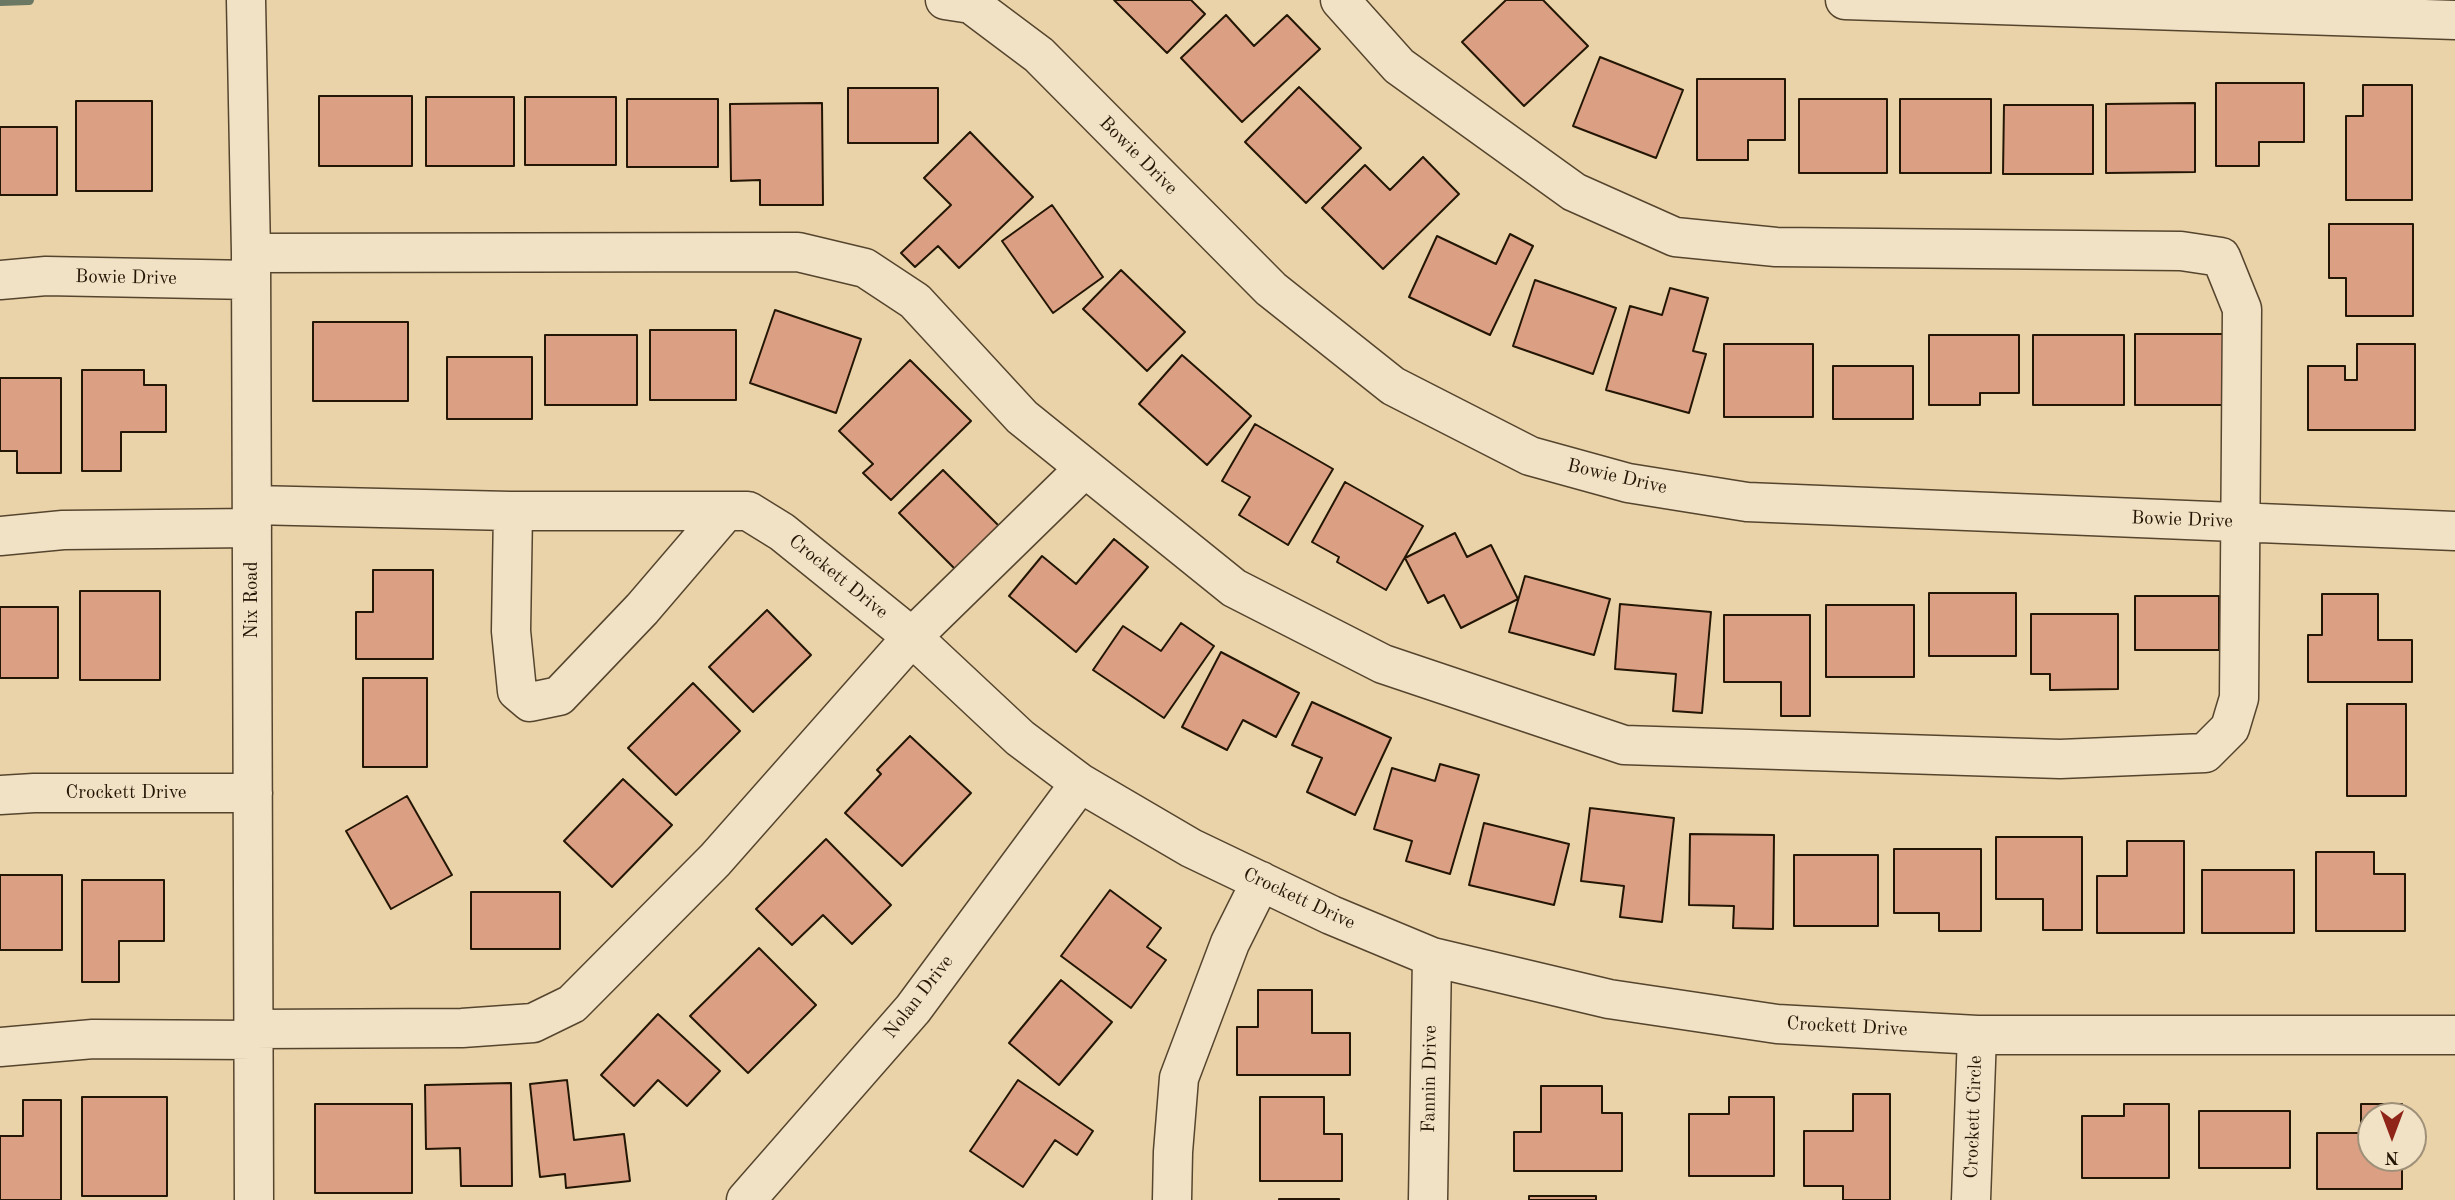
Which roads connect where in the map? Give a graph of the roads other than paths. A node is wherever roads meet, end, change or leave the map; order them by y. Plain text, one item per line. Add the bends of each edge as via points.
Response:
1 (246, 0) edge
2 (945, 0) edge
3 (1340, 0) edge
4 (1845, 0) edge
5 (2455, 20) edge
6 (251, 266) junction
7 (0, 280) edge
8 (1085, 468) junction
9 (513, 511) junction
10 (726, 511) junction
11 (252, 516) junction
12 (2239, 522) junction
13 (2455, 531) edge
14 (0, 536) edge
15 (912, 637) junction
16 (1080, 783) junction
17 (253, 793) junction
18 (0, 795) edge
19 (1261, 881) junction
20 (1432, 957) junction
21 (253, 1034) junction
22 (1977, 1035) junction
23 (2455, 1035) edge
24 (0, 1047) edge
25 (254, 1200) edge
26 (746, 1200) edge
27 (1172, 1200) edge
28 (1428, 1200) edge
29 (1971, 1200) edge

1 - 6 street, Nix Road
2 - 12 street, Bowie Drive via 971,4 1038,55 1270,289 1393,386 1530,456 1628,483 1747,502
3 - 12 street, Bowie Drive via 1399,66 1574,192 1675,237 1776,247 2180,251 2221,257 2242,309
4 - 5 street
6 - 7 street, Bowie Drive
6 - 8 street, Bowie Drive via 798,252 865,268 915,301 1022,417
6 - 11 street, Nix Road
8 - 12 street, Bowie Drive via 1234,588 1383,664 1624,745 2060,760 2204,753 2230,728 2239,698
8 - 15 street
9 - 10 street, Crockett Drive
9 - 10 street via 512,643 517,691 530,702 559,696 567,689
9 - 11 street, Crockett Drive
10 - 15 street, Crockett Drive via 748,511 782,532
11 - 14 street, Crockett Drive
11 - 17 street, Nix Road
12 - 13 street, Bowie Drive
15 - 16 street, Crockett Drive via 1020,738
15 - 21 street via 715,860 572,1004 533,1023
16 - 19 street, Crockett Drive via 1191,848
16 - 26 street, Nolan Drive via 913,1009
17 - 18 street, Crockett Drive
17 - 21 street, Nix Road
19 - 20 street, Crockett Drive
19 - 27 street via 1230,943 1179,1078
20 - 22 street, Crockett Drive via 1609,999 1777,1024
20 - 28 street, Fannin Drive
21 - 24 street
21 - 25 street, Nix Road
22 - 23 street, Crockett Drive
22 - 29 street, Crockett Circle

